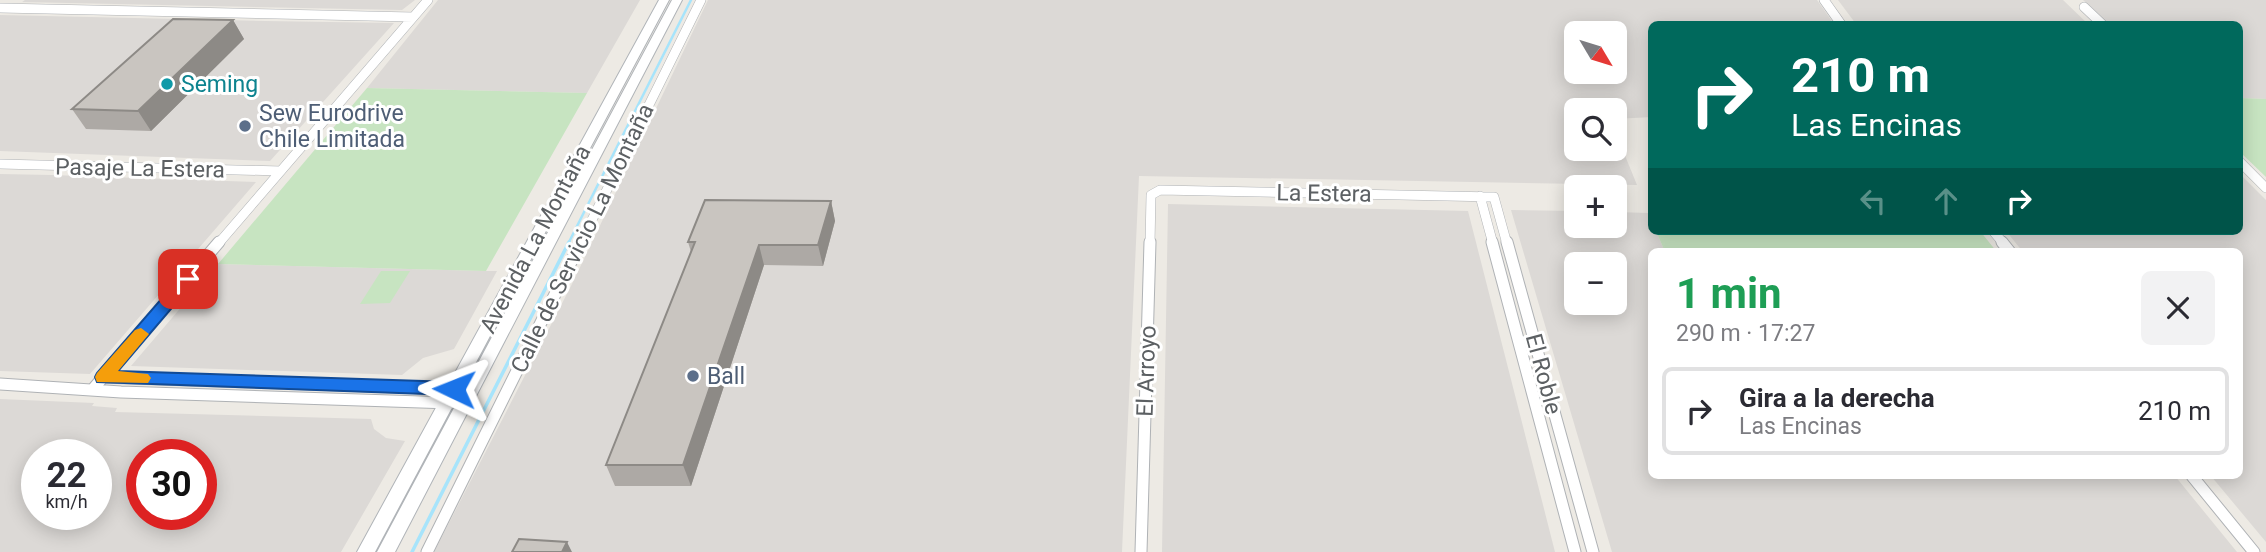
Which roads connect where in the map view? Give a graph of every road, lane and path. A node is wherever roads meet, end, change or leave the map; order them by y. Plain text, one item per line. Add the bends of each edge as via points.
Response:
1 (428, 0) edge
2 (664, 0) edge
3 (677, 0) edge
4 (701, 0) edge
5 (1824, 0) edge
6 (2084, 6) dead end
7 (0, 8) edge
8 (413, 17) junction
9 (1839, 21) edge
10 (2099, 21) edge
11 (0, 164) edge
12 (2243, 165) edge
13 (281, 171) junction
14 (2266, 188) edge
15 (1154, 191) joint
16 (1480, 196) junction
17 (1494, 197) joint
18 (103, 377) junction
19 (0, 384) edge
20 (93, 389) junction
21 (454, 389) junction
22 (471, 390) junction
23 (447, 403) junction
24 (464, 404) junction
25 (2194, 479) edge
26 (402, 484) junction
27 (422, 484) junction
28 (366, 552) edge
29 (386, 552) edge
30 (427, 552) edge
31 (1141, 552) edge
32 (1575, 552) edge
33 (1593, 552) edge
34 (2254, 552) edge

1 - 8 street
2 - 21 main road, Avenida La Montaña
3 - 22 main road, Avenida La Montaña
4 - 30 street, Calle de Servicio La Montaña
5 - 9 street
6 - 10 street
7 - 8 street
8 - 13 street
11 - 13 street, Pasaje La Estera
12 - 14 street
13 - 18 street
15 - 16 street, La Estera
15 - 31 street, El Arroyo
16 - 17 street, La Estera
16 - 32 street, El Roble
17 - 33 street, El Roble
18 - 20 street
18 - 21 street
19 - 20 street
20 - 23 street
21 - 22 street
21 - 23 main road, Avenida La Montaña
22 - 24 main road, Avenida La Montaña
23 - 24 street
23 - 26 main road, Avenida La Montaña
24 - 27 main road, Avenida La Montaña
25 - 34 street
26 - 27 main road
26 - 28 main road, Avenida La Montaña
27 - 29 main road, Avenida La Montaña

